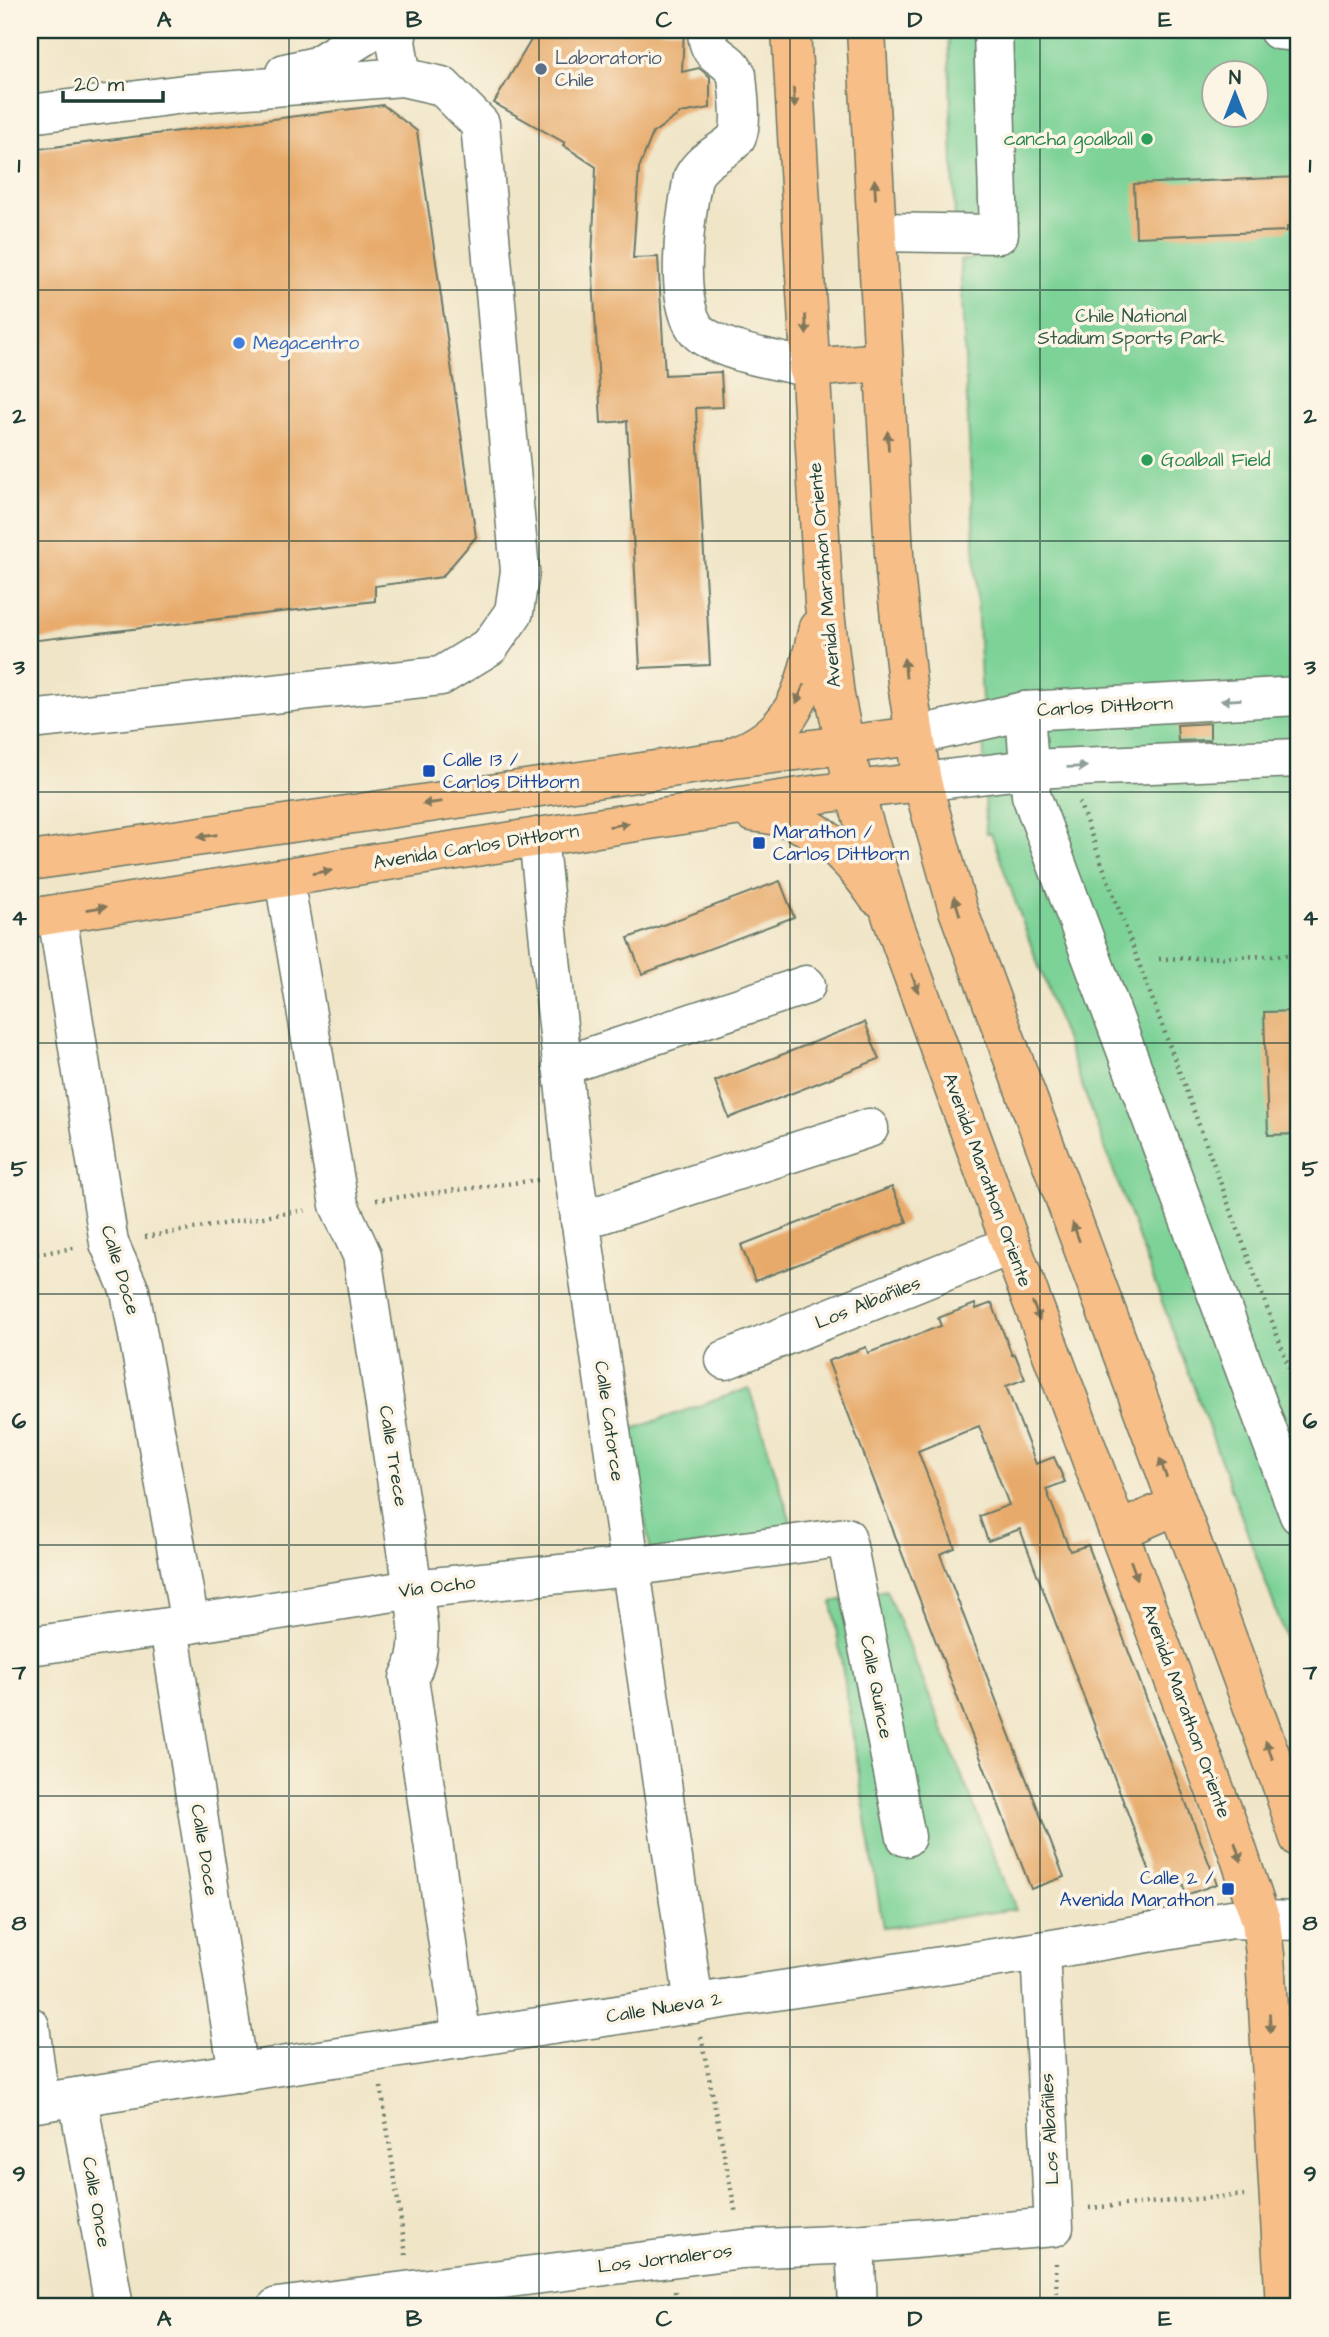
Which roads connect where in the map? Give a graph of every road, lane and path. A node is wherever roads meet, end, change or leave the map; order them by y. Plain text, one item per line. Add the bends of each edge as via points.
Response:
1 (367, 30) edge
2 (398, 30) edge
3 (707, 30) edge
4 (791, 30) edge
5 (866, 30) edge
6 (993, 30) edge
7 (1278, 30) edge
8 (1299, 32) edge
9 (402, 78) junction
10 (184, 94) junction
11 (30, 114) edge
12 (877, 232) junction
13 (884, 362) junction
14 (808, 368) junction
15 (824, 604) junction
16 (1299, 696) edge
17 (1025, 711) junction
18 (30, 720) edge
19 (914, 736) junction
20 (844, 745) junction
21 (1299, 758) edge
22 (718, 761) junction
23 (1029, 769) junction
24 (922, 782) junction
25 (854, 790) junction
26 (1079, 801) dead end
27 (722, 809) junction
28 (538, 837) junction
29 (30, 861) edge
30 (284, 878) junction
31 (43, 916) edge
32 (892, 918) junction
33 (1299, 955) edge
34 (1159, 959) dead end
35 (806, 985) dead end
36 (562, 1066) junction
37 (869, 1128) dead end
38 (580, 1221) junction
39 (1011, 1245) junction
40 (725, 1360) dead end
41 (1299, 1394) edge
42 (1177, 1505) junction
43 (1299, 1515) edge
44 (1119, 1531) junction
45 (846, 1537) joint
46 (629, 1567) junction
47 (413, 1589) junction
48 (179, 1626) junction
49 (30, 1646) edge
50 (906, 1838) dead end
51 (1299, 1838) edge
52 (1261, 1921) junction
53 (1299, 1921) edge
54 (1040, 1951) junction
55 (694, 2004) junction
56 (30, 2026) edge
57 (462, 2039) junction
58 (376, 2052) junction
59 (239, 2073) junction
60 (78, 2097) junction
61 (35, 2103) edge
62 (1280, 2192) junction
63 (1054, 2219) junction
64 (855, 2244) junction
65 (743, 2249) junction
66 (411, 2290) junction
67 (114, 2307) edge
68 (277, 2307) edge
69 (858, 2307) edge
70 (1057, 2307) edge
71 (1286, 2307) edge

1 - 10 street via 316,66
2 - 9 street
3 - 14 street via 711,49 737,75 739,124 732,142 699,165 693,177 682,274 685,308 690,323 703,336 730,348
4 -> 14 main road, Avenida Marathon Oriente
12 -> 5 main road
6 - 12 street via 999,234
7 - 8 street
9 - 10 street
9 - 18 street via 442,86 480,124 520,571 514,612 489,646 441,676
10 - 11 street
12 - 13 main road
13 - 14 main road
19 -> 13 main road via 895,572
14 - 15 main road, Avenida Marathon Oriente
15 - 20 main road, Avenida Marathon Oriente
15 -> 22 main road via 798,702 770,738
16 -> 17 street, Carlos Dittborn
17 - 19 street, Carlos Dittborn
17 - 23 street
19 - 20 main road
19 - 24 main road
20 - 22 main road
20 - 25 main road, Avenida Marathon Oriente
23 -> 21 street
22 -> 29 main road
23 - 24 street
23 - 43 street via 1031,795
24 - 25 main road, Avenida Carlos Dittborn
42 -> 24 main road via 958,910
25 - 27 main road, Avenida Carlos Dittborn
25 - 32 main road, Avenida Marathon Oriente
26 - 41 path
28 -> 27 main road, Avenida Carlos Dittborn
27 - 32 main road via 794,820 822,836 851,863
30 -> 28 main road, Avenida Carlos Dittborn
28 - 36 street, Calle Catorce
31 -> 30 main road, Avenida Carlos Dittborn
30 - 47 street, Calle Trece via 339,1205 362,1255
31 - 48 street, Calle Doce via 109,1243 131,1291
32 -> 39 main road, Avenida Marathon Oriente
33 - 34 path
35 - 36 street
36 - 38 street, Calle Catorce
37 - 38 street
38 - 46 street, Calle Catorce
39 - 40 street, Los Albañiles
39 -> 44 main road, Avenida Marathon Oriente
42 - 44 main road
51 -> 42 main road
44 -> 52 main road, Avenida Marathon Oriente
45 - 46 street, Vía Ocho
45 - 50 street, Calle Quince
46 - 47 street, Vía Ocho
46 - 55 street, Calle Catorce
47 - 48 street, Vía Ocho
47 - 57 street, Calle Trece via 419,1643 409,1678
48 - 49 street, Vía Ocho
48 - 59 street, Calle Doce
52 - 53 street, Calle Nueva 2
52 - 54 street, Calle Nueva 2 via 1232,1919
52 -> 62 main road, Avenida Marathon Oriente
54 - 55 street, Calle Nueva 2
54 - 63 street, Los Albañiles
55 - 57 street, Calle Nueva 2
55 - 65 path
56 - 61 street
57 - 58 street, Calle Nueva 2
58 - 59 street, Calle Nueva 2
58 - 66 path
59 - 60 street, Calle Nueva 2
60 - 61 street, Calle Nueva 2
60 - 67 street, Calle Once
62 - 63 path
62 - 71 main road, Avenida Marathon Oriente
63 - 64 street, Los Jornaleros
63 - 70 path
64 - 65 street, Los Jornaleros
64 - 69 street
65 - 66 street, Los Jornaleros
66 - 68 street, Los Jornaleros

